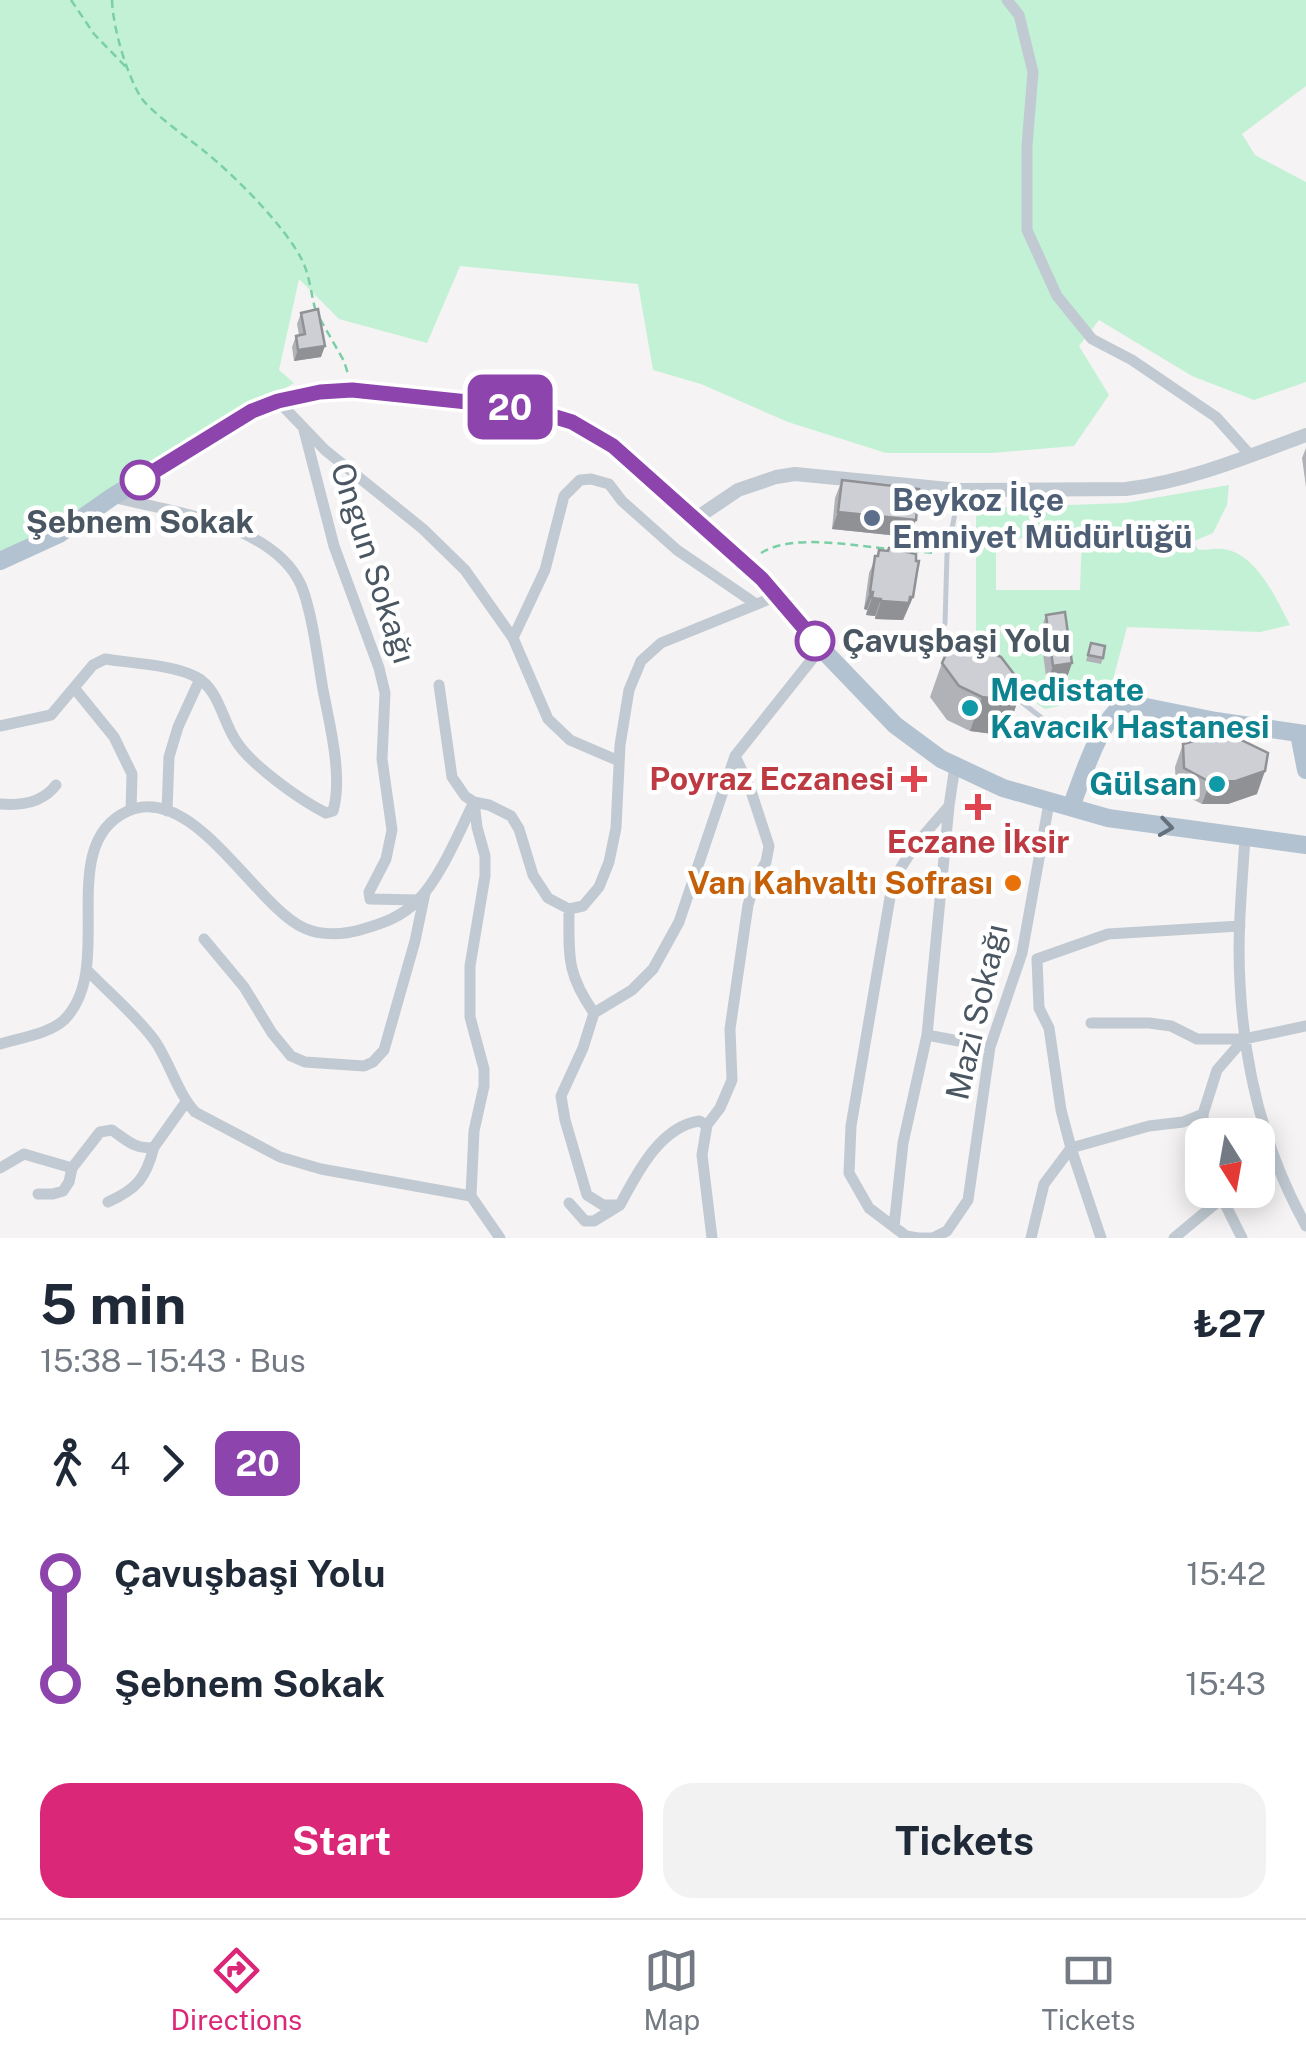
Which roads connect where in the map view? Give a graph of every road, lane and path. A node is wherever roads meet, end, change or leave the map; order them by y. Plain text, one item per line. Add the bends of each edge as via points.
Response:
1 (71, 0) edge
2 (112, 0) edge
3 (1008, 0) edge
4 (130, 71) junction
5 (352, 390) junction
6 (278, 401) junction
7 (304, 430) junction
8 (1306, 435) edge
9 (1250, 456) junction
10 (960, 490) junction
11 (112, 497) junction
12 (696, 519) junction
13 (946, 554) junction
14 (0, 562) edge
15 (747, 566) junction
16 (777, 596) junction
17 (756, 604) junction
18 (944, 624) dead end
19 (512, 638) junction
20 (822, 648) junction
21 (200, 680) junction
22 (439, 685) dead end
23 (75, 688) junction
24 (1003, 688) edge
25 (0, 726) edge
26 (1303, 734) edge
27 (1100, 738) junction
28 (735, 756) junction
29 (619, 762) junction
30 (955, 766) junction
31 (1306, 770) edge
32 (56, 785) dead end
33 (474, 802) junction
34 (1049, 803) junction
35 (0, 804) edge
36 (949, 806) junction
37 (1071, 807) junction
38 (131, 810) junction
39 (167, 811) junction
40 (1245, 838) junction
41 (1306, 845) edge
42 (422, 894) junction
43 (569, 909) junction
44 (1240, 926) junction
45 (204, 940) dead end
46 (1022, 953) junction
47 (1038, 960) junction
48 (87, 970) junction
49 (594, 1013) junction
50 (1091, 1023) dead end
51 (1306, 1026) edge
52 (926, 1036) junction
53 (1244, 1039) junction
54 (0, 1044) edge
55 (990, 1046) junction
56 (186, 1102) junction
57 (1203, 1114) junction
58 (1203, 1118) edge
59 (708, 1125) junction
60 (154, 1147) junction
61 (1071, 1148) junction
62 (0, 1168) edge
63 (72, 1168) junction
64 (38, 1194) dead end
65 (471, 1196) junction
66 (108, 1202) dead end
67 (569, 1204) dead end
68 (620, 1205) junction
69 (1205, 1208) edge
70 (1226, 1208) edge
71 (1306, 1226) edge
72 (894, 1227) junction
73 (500, 1238) edge
74 (712, 1238) edge
75 (1032, 1238) edge
76 (1101, 1238) edge
77 (1174, 1238) edge
78 (1242, 1238) edge

1 - 4 path
2 - 4 path
3 - 9 street via 1019,15 1033,72 1027,230 1057,296 1092,339 1216,416
4 - 5 path via 141,99 215,160 300,256 316,313 344,360
5 - 6 main road
5 - 12 main road via 526,408 572,422 613,446
6 - 7 street
6 - 11 main road
7 - 19 street via 465,570
7 - 42 street, Ongun Sokağı via 334,546 386,693 382,759 392,830 370,899
8 - 9 street
9 - 10 street via 1172,482 1126,489
10 - 12 street via 794,474 755,482
10 - 13 lane
11 - 14 main road via 59,534
11 - 21 street via 236,529 291,568 302,588 328,717 338,794 333,811 312,806 247,756
12 - 15 main road
13 - 15 path via 780,544
13 - 18 lane
15 - 16 main road
16 - 17 street
16 - 20 main road
17 - 19 street via 678,550 609,484 580,480 564,496 545,570
17 - 29 street via 661,643 641,661 629,690
19 - 29 street via 548,719 570,740
20 - 28 street
20 - 30 main road via 895,725
21 - 23 street via 105,659
21 - 39 street via 169,757
22 - 33 street via 452,777
23 - 25 street via 52,715
23 - 38 street via 114,737 132,774
24 - 27 lane via 1061,733
26 - 27 main road via 1126,703
26 - 31 main road
27 - 37 main road
28 - 49 street via 679,922 632,990
28 - 59 street via 768,846 748,905 730,1029 732,1080
29 - 43 street via 610,862 582,906
30 - 34 main road
30 - 36 street
32 - 35 street via 48,796
33 - 42 street
33 - 43 street via 511,816 548,898
33 - 65 street via 485,856 470,1017 484,1086
34 - 37 main road
34 - 46 street, Mazi Sokağı
36 - 52 street
36 - 72 street via 893,880 851,1126 849,1173 869,1208
37 -> 40 main road
38 - 39 street
38 - 48 street via 108,823 95,847
39 - 42 street via 228,854 300,927 320,934 392,920
40 - 41 main road
40 - 44 street
42 - 45 street via 384,1050 364,1066 290,1056
43 - 49 street via 573,978
44 - 47 street via 1108,934
44 - 53 street
46 - 47 street
46 - 55 street, Mazi Sokağı
47 - 61 street via 1039,1008 1049,1028
48 - 54 street via 62,1022
48 - 56 street via 152,1038
49 - 68 street via 562,1096 565,1120 587,1195 604,1206
50 - 53 street via 1149,1023 1197,1039
51 - 53 street
52 - 55 street
52 - 72 street
53 - 57 street via 1217,1070
53 - 71 street via 1265,1130
55 - 72 street, Mazi Sokağı via 968,1200 947,1232 933,1238 906,1236
56 - 60 street
56 - 65 street via 280,1157
57 - 58 street
57 - 61 street
59 - 68 street via 699,1121 672,1130
59 - 74 street via 702,1155
60 - 63 street via 136,1146 107,1130
60 - 66 street via 140,1182
61 - 75 street via 1044,1184
61 - 76 street
62 - 63 street via 24,1154
63 - 64 street via 63,1191
65 - 73 street
67 - 68 street via 594,1221
69 - 77 street
70 - 78 street

